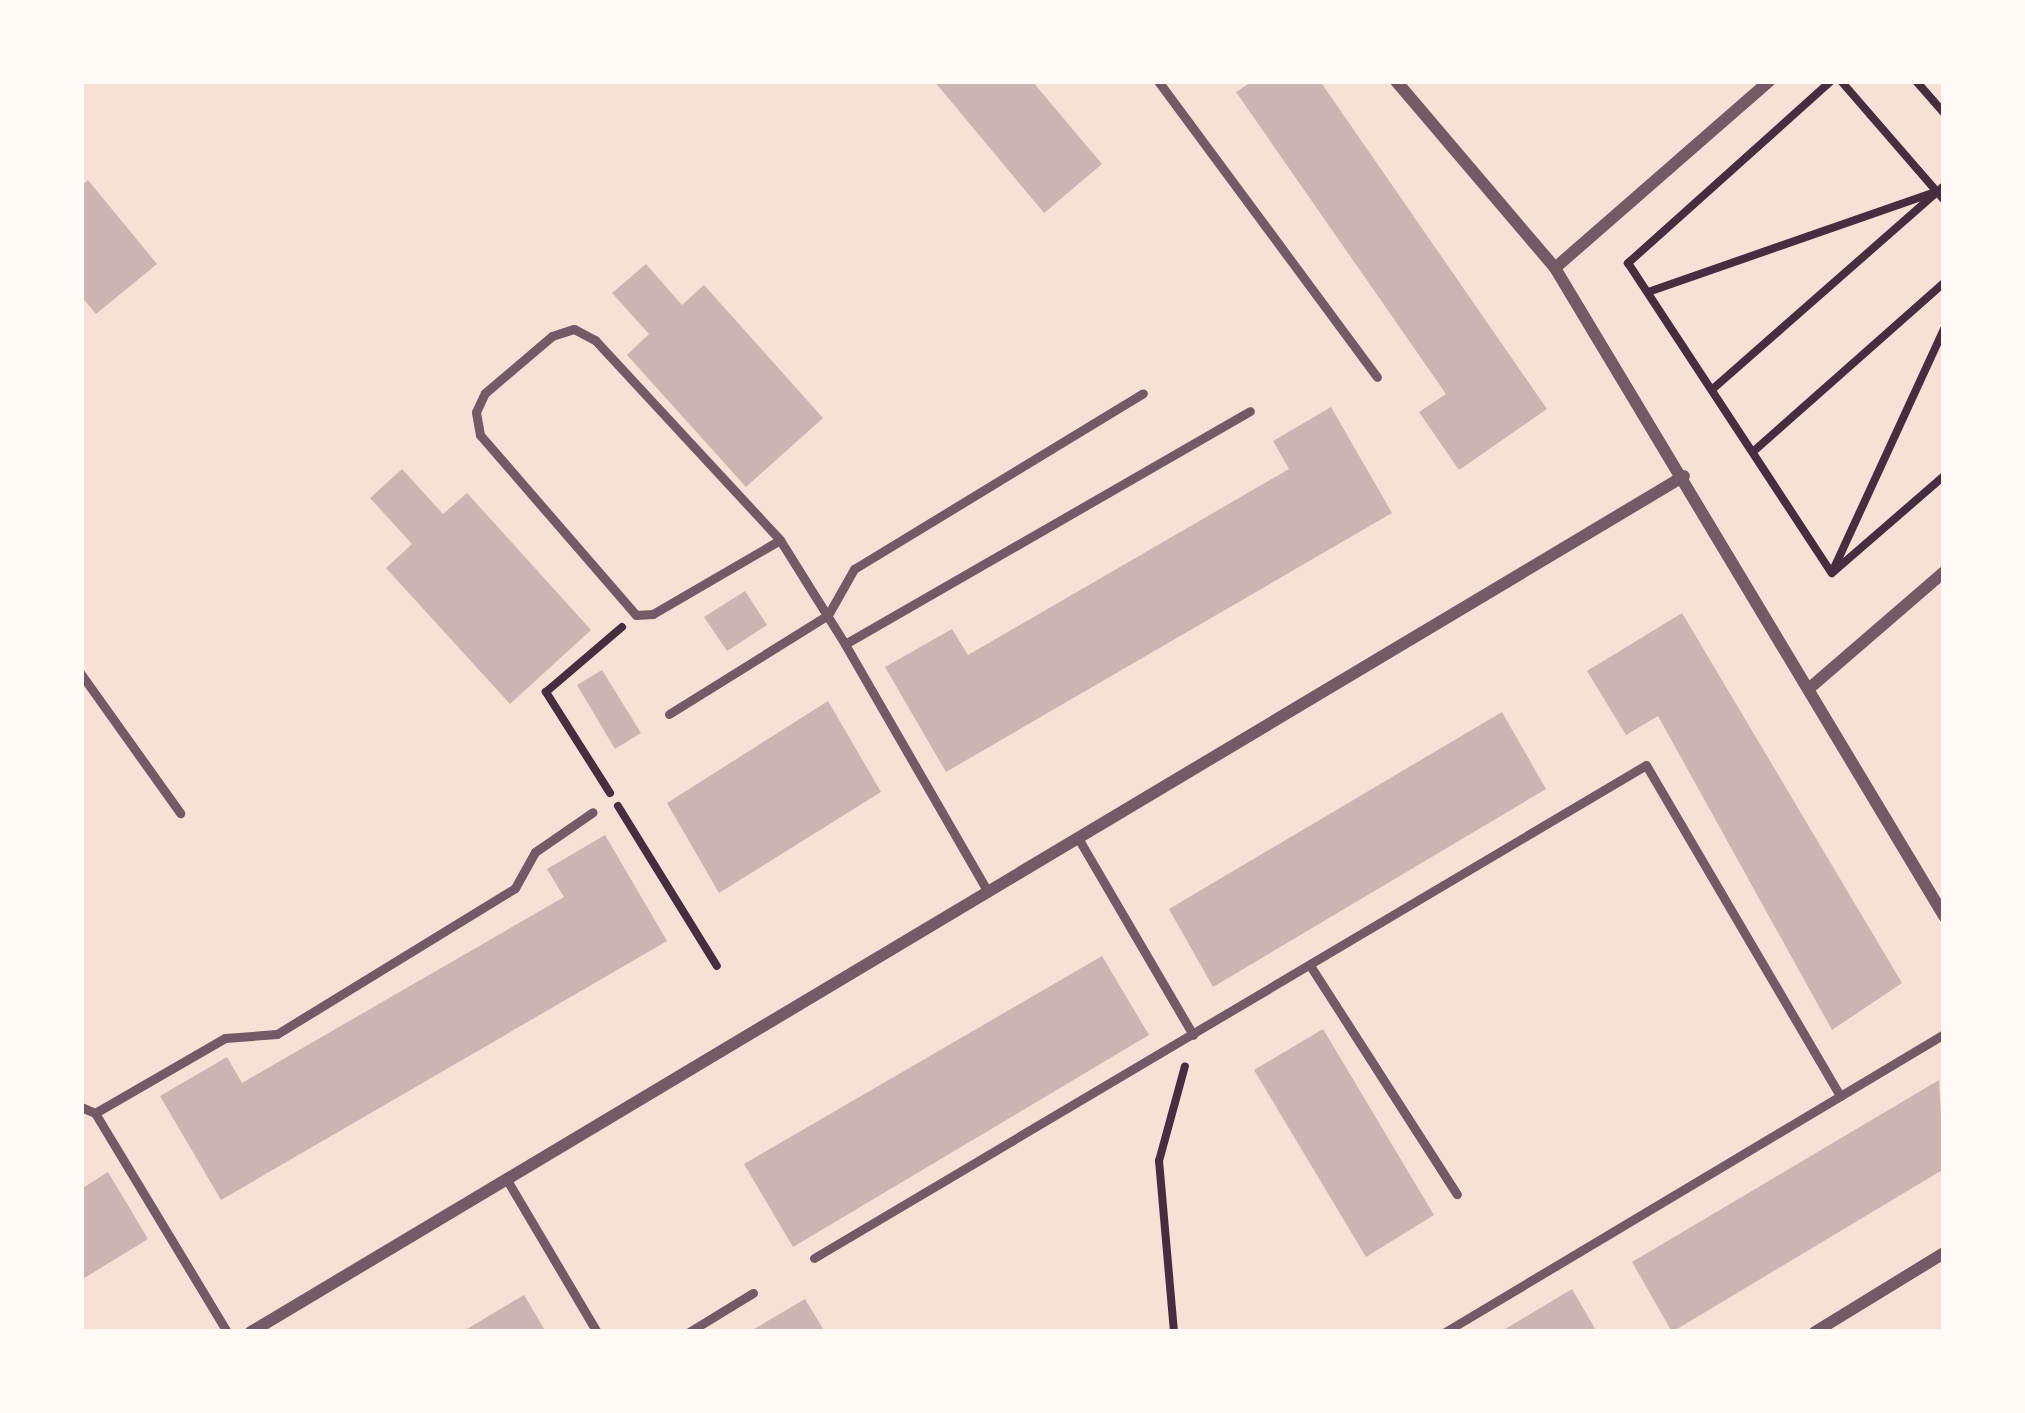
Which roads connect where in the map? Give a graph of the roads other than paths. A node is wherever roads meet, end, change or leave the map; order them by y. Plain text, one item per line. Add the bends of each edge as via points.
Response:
1 (1158, 81) edge
2 (1396, 81) edge
3 (1769, 81) edge
4 (1555, 268) junction
5 (1377, 377) dead end
6 (1143, 393) dead end
7 (1250, 411) dead end
8 (1684, 476) junction
9 (779, 540) junction
10 (1944, 572) edge
11 (828, 615) junction
12 (845, 644) junction
13 (81, 674) edge
14 (1812, 686) junction
15 (669, 713) dead end
16 (593, 812) dead end
17 (179, 813) dead end
18 (1078, 838) junction
19 (988, 892) junction
20 (1944, 916) edge
21 (1311, 967) junction
22 (1944, 1034) edge
23 (1193, 1035) junction
24 (1840, 1096) junction
25 (81, 1107) edge
26 (95, 1113) junction
27 (507, 1180) junction
28 (1457, 1194) dead end
29 (1944, 1253) edge
30 (814, 1258) dead end
31 (753, 1293) dead end
32 (227, 1332) edge
33 (251, 1332) edge
34 (597, 1332) edge
35 (689, 1332) edge
36 (1445, 1332) edge
37 (1815, 1332) edge

1 - 5 lane
2 - 4 street
3 - 4 street
4 - 8 street
6 - 11 lane via 854,569
7 - 12 lane
8 - 14 street
8 - 18 street
9 - 9 lane via 595,340 574,329 553,336 485,393 476,412 480,435 637,614 653,614
9 - 11 lane
10 - 14 street
11 - 12 lane
11 - 15 lane
12 - 19 lane
13 - 17 lane
14 - 20 street
16 - 26 lane via 535,852 515,888 277,1034 224,1038
18 - 19 street
18 - 23 lane
19 - 27 street
21 - 23 lane
21 - 24 lane via 1646,765
21 - 28 lane
22 - 24 lane
23 - 30 lane
24 - 36 lane
25 - 26 lane
26 - 32 lane
27 - 33 street
27 - 34 lane
29 - 37 street
31 - 35 lane

